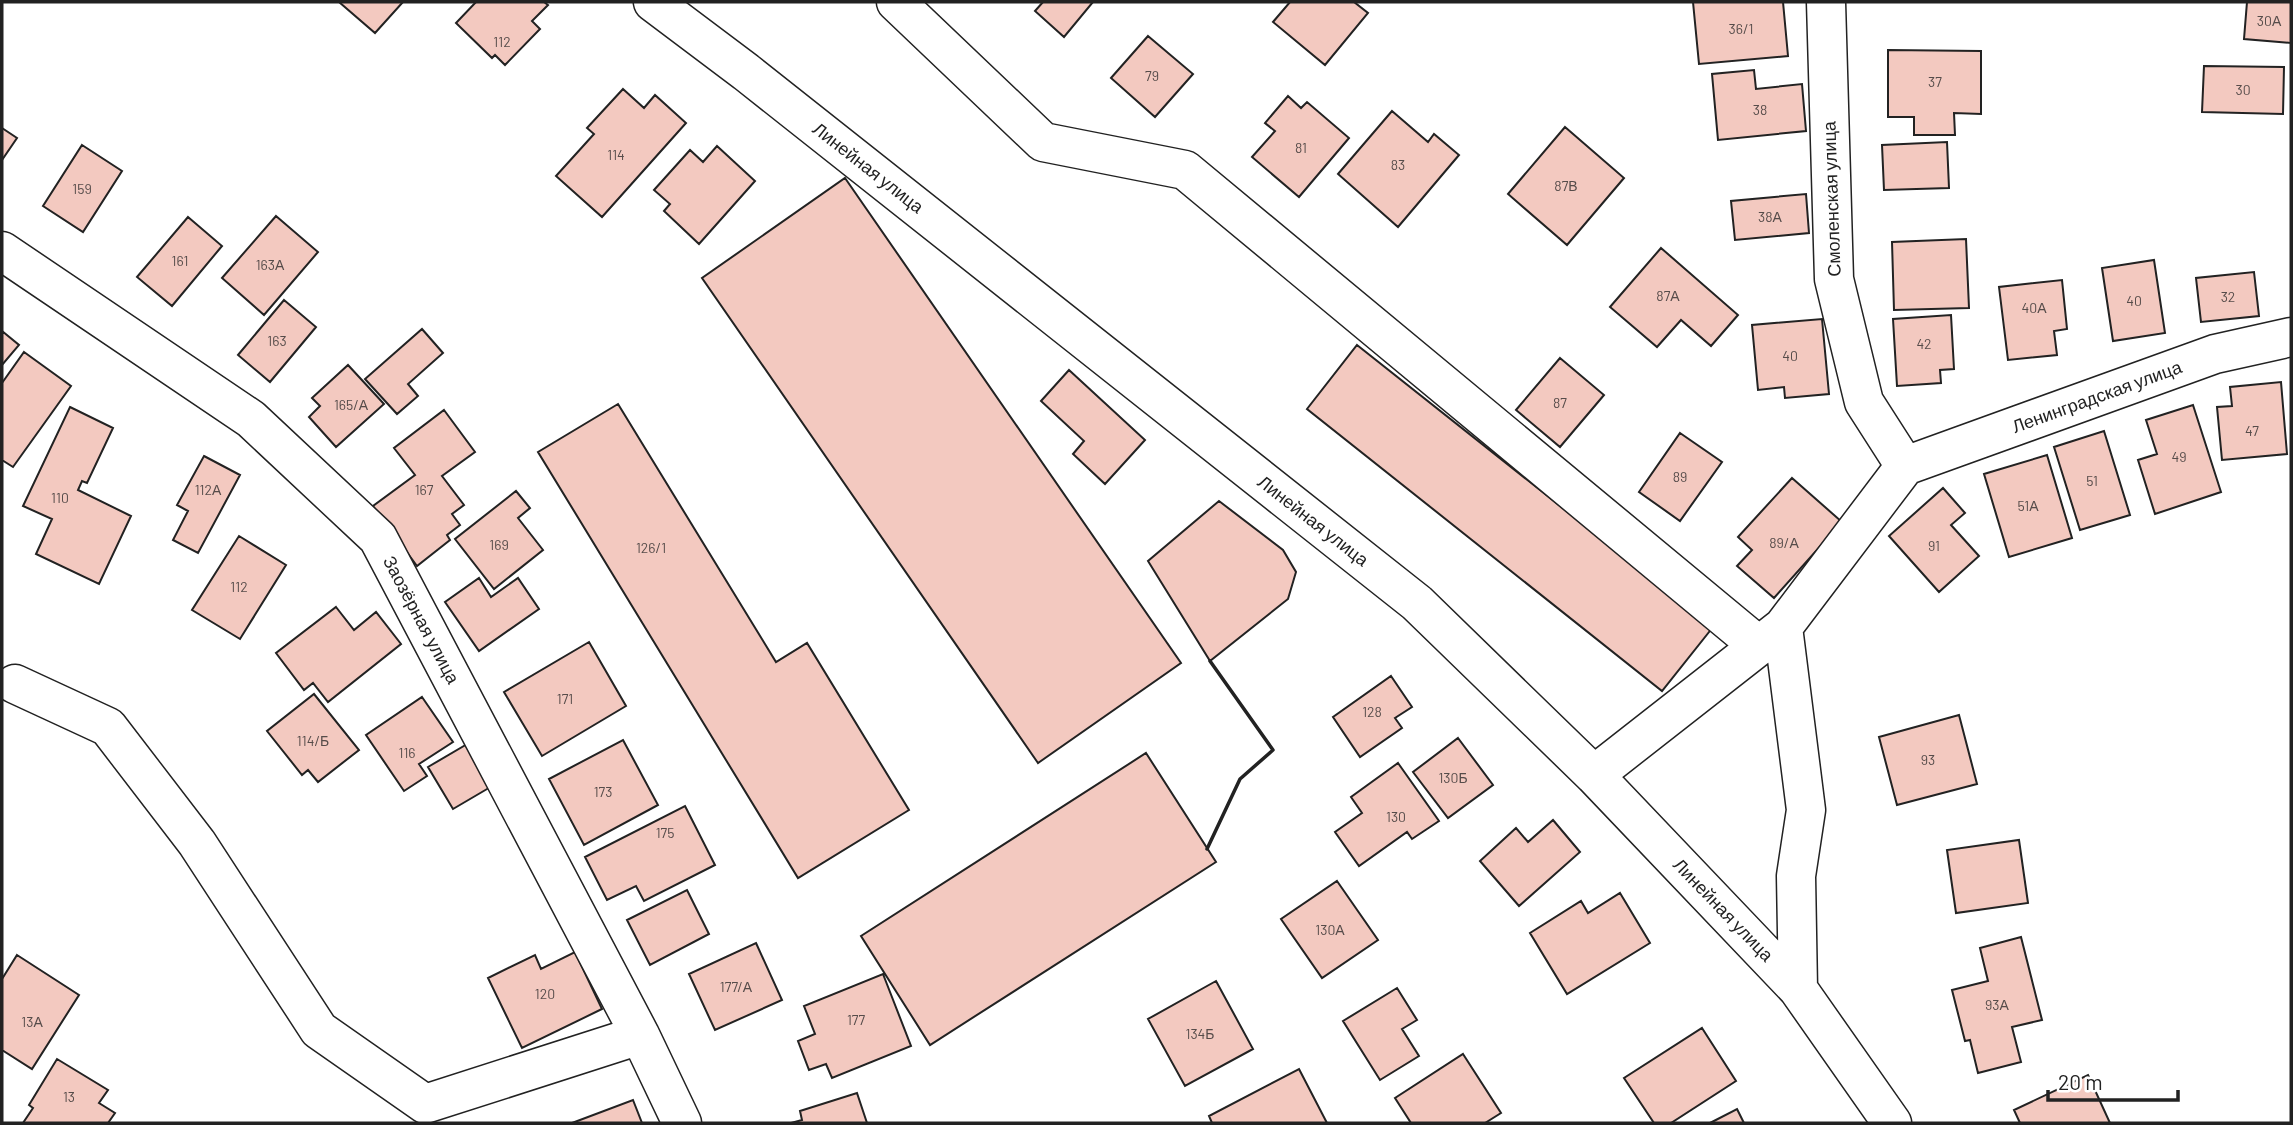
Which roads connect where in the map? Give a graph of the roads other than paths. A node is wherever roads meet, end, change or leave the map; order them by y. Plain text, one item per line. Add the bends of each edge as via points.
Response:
1 (653, 2) edge
2 (896, 2) edge
3 (1826, 2) edge
4 (2, 251) edge
5 (2291, 337) edge
6 (1905, 466) junction
7 (1771, 636) junction
8 (15, 684) dead end
9 (1594, 775) junction
10 (1798, 989) junction
11 (640, 1035) junction
12 (682, 1123) edge
13 (1892, 1123) edge

1 - 9 street, Линейная улица via 1417,603
2 - 7 street via 1042,142 1185,170
3 - 6 street, Смоленская улица via 1833,279 1864,402
4 - 11 street, Заозёрная улица via 251,419 378,538
5 - 6 street, Ленинградская улица via 2216,354
6 - 7 street
7 - 9 street
7 - 10 street via 1806,810 1796,876
8 - 11 street via 108,727 197,843 319,1030 425,1104
9 - 10 street, Линейная улица
10 - 13 street, Линейная улица
11 - 12 street, Заозёрная улица

